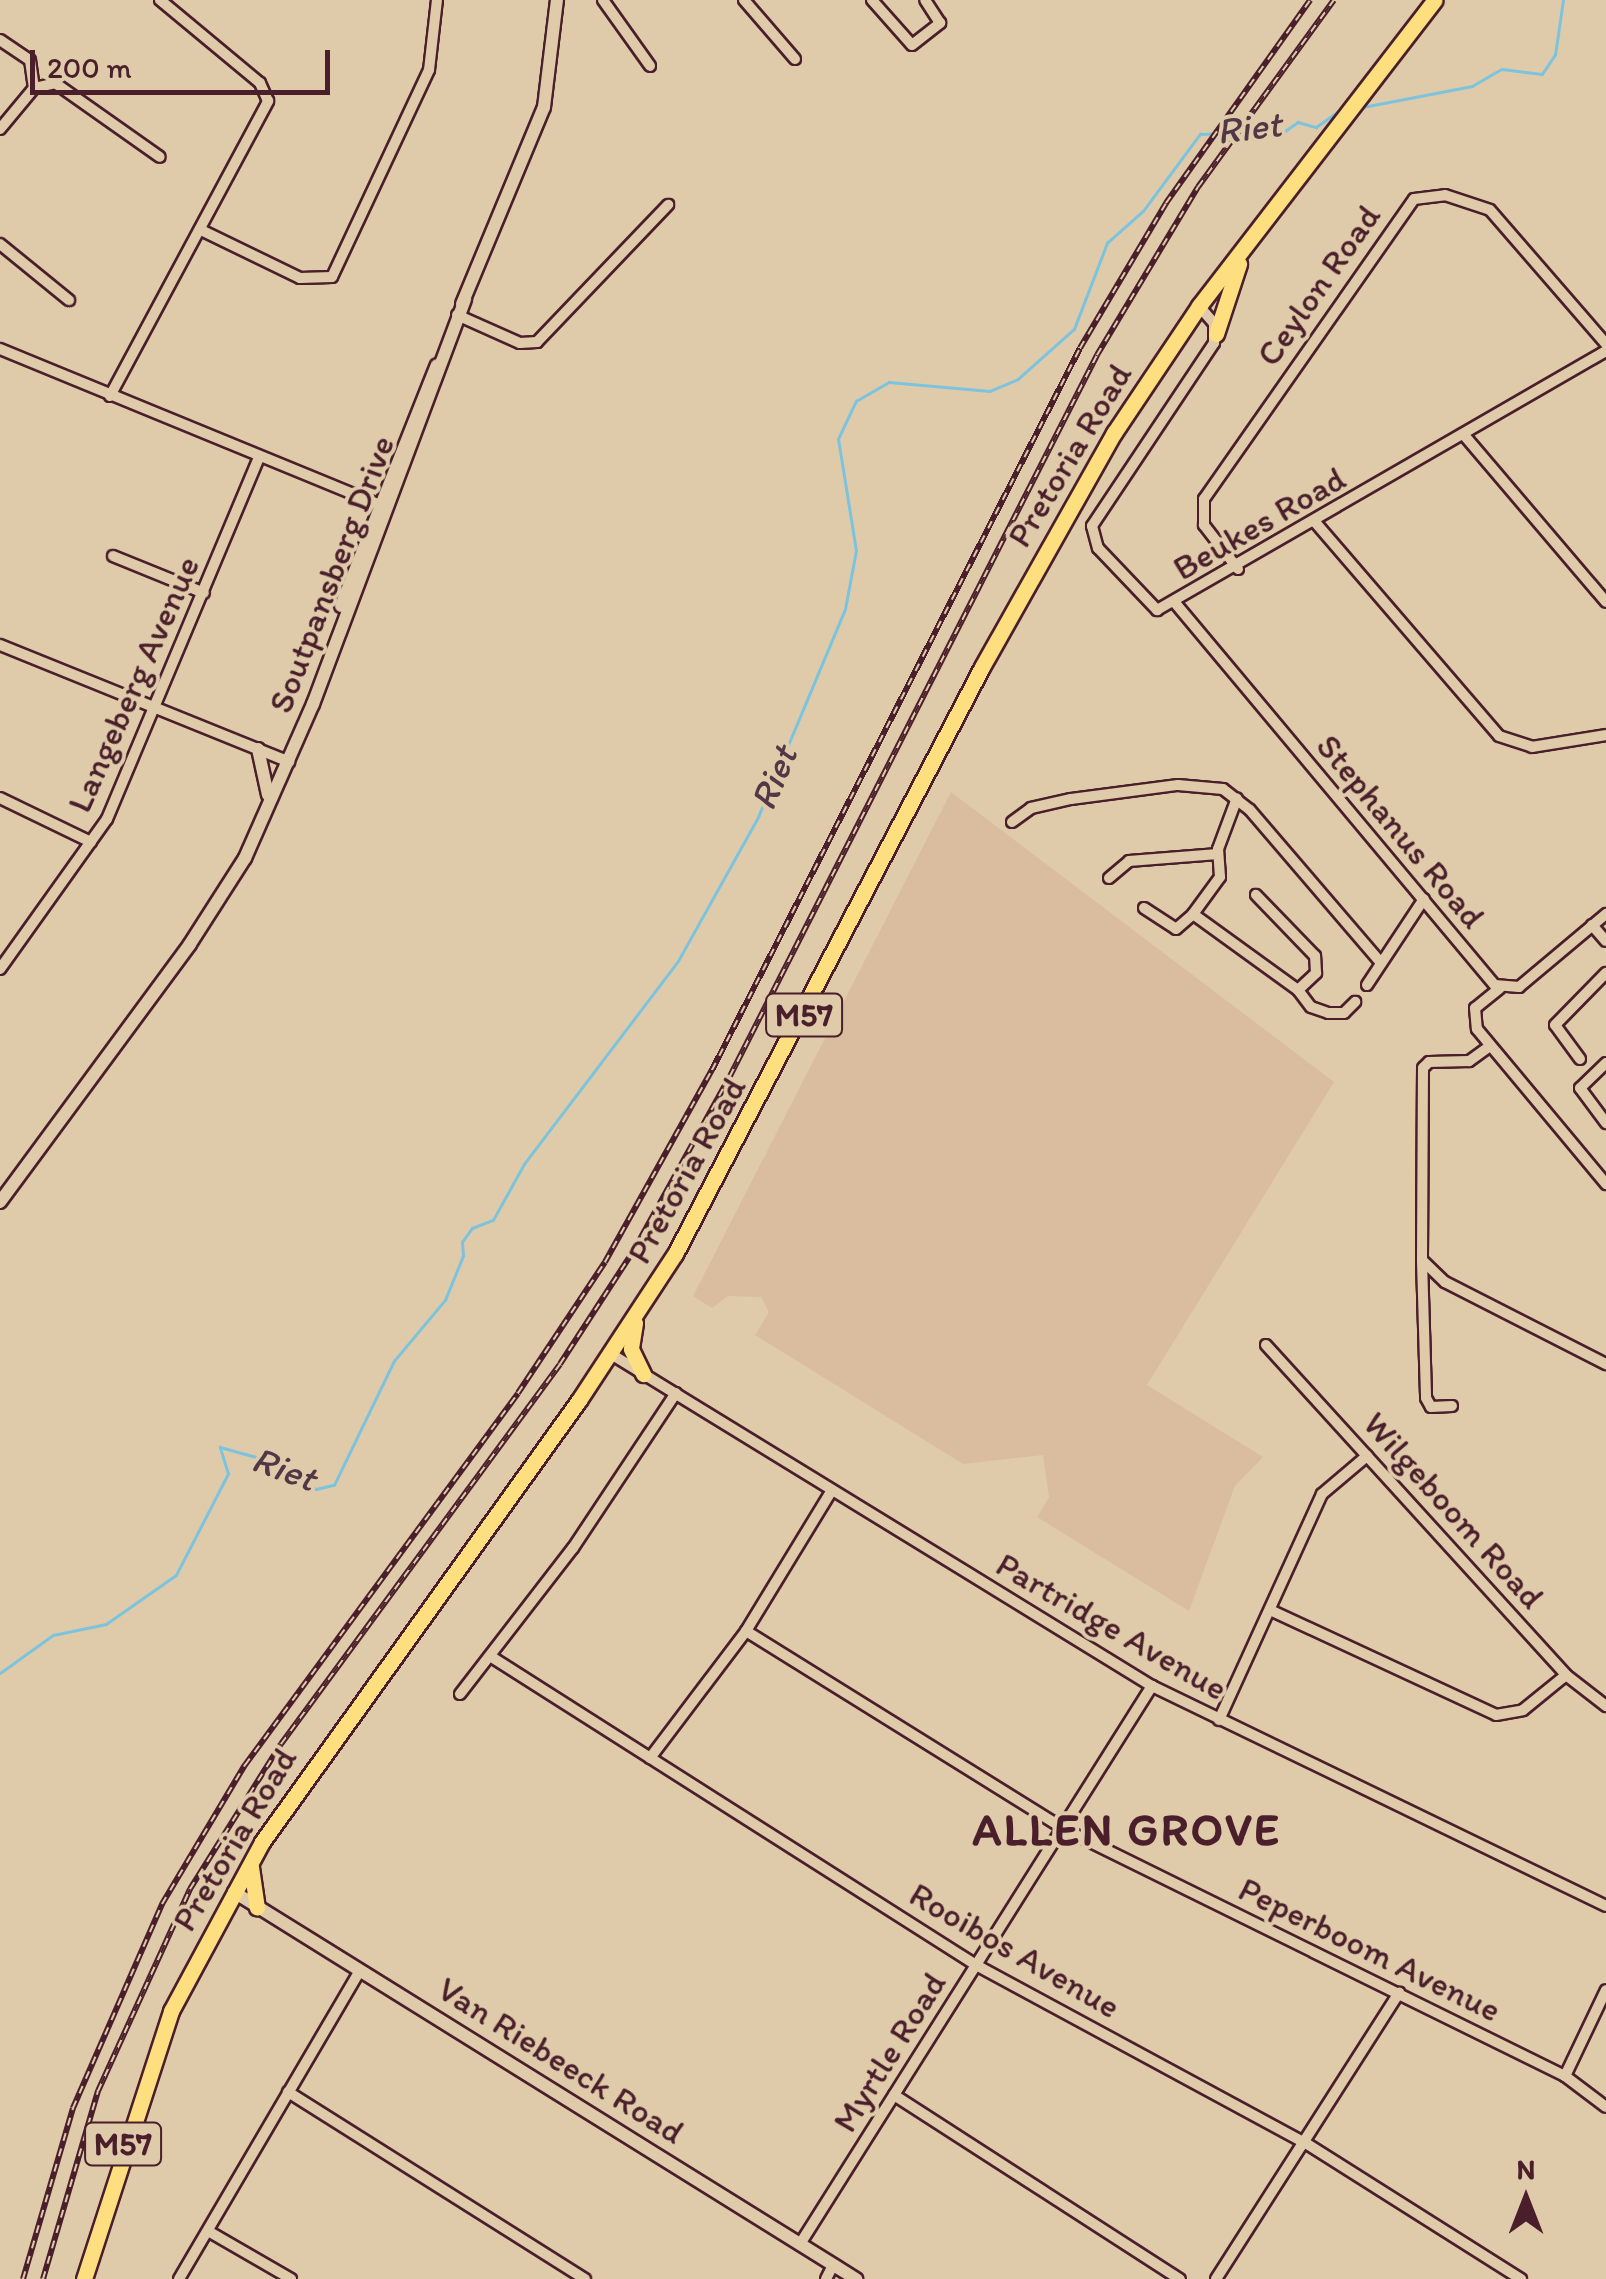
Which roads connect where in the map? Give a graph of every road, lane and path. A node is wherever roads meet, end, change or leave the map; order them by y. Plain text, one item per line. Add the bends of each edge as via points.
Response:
1 (160, 0) edge
2 (436, 0) edge
3 (557, 0) edge
4 (603, 0) edge
5 (744, 0) edge
6 (872, 0) edge
7 (925, 0) edge
8 (1435, 0) edge
9 (0, 40) edge
10 (795, 59) dead end
11 (650, 66) dead end
12 (34, 88) junction
13 (0, 128) edge
14 (160, 157) dead end
15 (668, 205) dead end
16 (201, 230) junction
17 (0, 244) edge
18 (1246, 247) junction
19 (70, 300) dead end
20 (1199, 306) junction
21 (460, 316) junction
22 (1186, 326) junction
23 (1216, 333) junction
24 (1606, 348) edge
25 (0, 349) edge
26 (110, 396) junction
27 (1464, 435) junction
28 (259, 457) junction
29 (384, 507) junction
30 (1316, 522) junction
31 (113, 556) dead end
32 (1238, 569) junction
33 (204, 594) junction
34 (1606, 602) edge
35 (1176, 604) junction
36 (0, 645) edge
37 (156, 706) junction
38 (1606, 735) edge
39 (258, 749) junction
40 (286, 761) junction
41 (268, 795) junction
42 (0, 798) edge
43 (1237, 798) junction
44 (1012, 822) dead end
45 (92, 842) junction
46 (1218, 854) junction
47 (240, 864) junction
48 (1109, 878) dead end
49 (1256, 895) dead end
50 (1424, 900) junction
51 (1144, 908) dead end
52 (1193, 914) junction
53 (1606, 914) edge
54 (1592, 925) junction
55 (1606, 941) edge
56 (1382, 962) junction
57 (0, 968) edge
58 (1606, 974) edge
59 (1368, 985) dead end
60 (1500, 988) junction
61 (1298, 990) junction
62 (1355, 1002) dead end
63 (1490, 1046) junction
64 (1580, 1058) dead end
65 (1606, 1063) edge
66 (1601, 1108) edge
67 (1606, 1123) edge
68 (1606, 1184) edge
69 (0, 1202) edge
70 (1422, 1260) junction
71 (637, 1314) junction
72 (1266, 1345) dead end
73 (611, 1354) junction
74 (1606, 1364) edge
75 (644, 1374) junction
76 (676, 1393) junction
77 (1452, 1406) dead end
78 (1367, 1456) junction
79 (832, 1490) junction
80 (1270, 1610) junction
81 (746, 1631) junction
82 (490, 1656) junction
83 (1566, 1675) junction
84 (1152, 1686) junction
85 (460, 1694) dead end
86 (1606, 1706) edge
87 (1219, 1720) junction
88 (650, 1758) junction
89 (1062, 1828) junction
90 (251, 1863) junction
91 (234, 1892) junction
92 (1606, 1906) edge
93 (259, 1909) junction
94 (220, 1916) junction
95 (976, 1965) junction
96 (360, 1971) junction
97 (1606, 1990) edge
98 (1398, 1994) junction
99 (1565, 2076) junction
100 (288, 2092) junction
101 (894, 2095) junction
102 (1606, 2108) edge
103 (1304, 2142) junction
104 (208, 2231) junction
105 (800, 2244) junction
106 (833, 2265) junction
107 (84, 2279) edge
108 (179, 2279) edge
109 (291, 2279) edge
110 (585, 2279) edge
111 (826, 2279) edge
112 (856, 2279) edge
113 (1180, 2279) edge
114 (1216, 2279) edge
115 (1521, 2279) edge

1 - 16 street via 267,94
2 - 16 street via 429,70 332,277 300,278
3 - 21 street, Soutpansberg Drive via 544,107
4 - 11 street
5 - 10 street
6 - 7 street via 916,45 940,24
8 - 18 main road, Pretoria Road / M57
9 - 12 street via 30,60
12 - 13 street
12 - 14 street via 67,88
15 - 21 street via 536,342 520,342
16 - 26 street
17 - 19 street
18 - 20 main road, Pretoria Road / M57
18 - 23 main road
20 - 22 main road, Pretoria Road / M57
20 - 23 street
21 - 29 street, Soutpansberg Drive
22 - 23 main road
22 - 71 main road, Pretoria Road / M57 via 1043,554 776,1070
23 - 35 street, Beukes Road via 1092,526 1098,548 1147,604 1157,610
24 - 27 street, Beukes Road
24 - 32 street, Ceylon Road via 1490,210 1446,195 1414,200 1204,499 1204,525
25 - 26 street
26 - 28 street
27 - 30 street, Beukes Road
27 - 34 street
28 - 29 street
28 - 33 street, Langeberg Avenue
29 - 40 street, Soutpansberg Drive
30 - 32 street, Beukes Road
30 - 38 street via 1500,736 1532,747
31 - 33 street
32 - 35 street, Beukes Road
33 - 37 street, Langeberg Avenue
35 - 50 street, Stephanus Road
36 - 37 street
37 - 39 street
37 - 45 street, Langeberg Avenue
39 - 40 street
39 - 41 street
40 - 41 street, Soutpansberg Drive
40 - 47 street, Soutpansberg Drive
41 - 47 street, Soutpansberg Drive
42 - 45 street
43 - 44 street via 1213,786 1162,786 1044,804
43 - 46 street
43 - 56 street
45 - 57 street, Langeberg Avenue
46 - 48 street via 1134,860
46 - 52 street via 1217,885
47 - 69 street, Soutpansberg Drive via 190,944
49 - 61 street via 1315,956 1316,972
50 - 56 street
50 - 60 street, Stephanus Road
51 - 52 street via 1176,930
52 - 61 street
53 - 54 street
54 - 55 street
54 - 60 street via 1519,987
56 - 59 street
58 - 64 street via 1556,1026
60 - 63 street via 1474,1012
61 - 62 street via 1328,1014 1344,1013
63 - 68 street
63 - 70 street via 1469,1062 1429,1062 1422,1068
65 - 66 street via 1580,1088
66 - 67 street
70 - 74 street via 1445,1282
70 - 77 street via 1426,1398 1431,1407
71 - 73 main road, Pretoria Road / M57
71 - 75 main road via 632,1349
72 - 78 street, Wilgeboom Road
73 - 75 street, Partridge Avenue
73 - 90 main road, Pretoria Road / M57 via 341,1725
75 - 76 street, Partridge Avenue
76 - 79 street, Partridge Avenue
76 - 82 street via 602,1507
78 - 80 street via 1326,1488
78 - 83 street, Wilgeboom Road
79 - 81 street
79 - 84 street, Partridge Avenue
80 - 83 street via 1496,1715 1523,1710
80 - 87 street
81 - 88 street
81 - 89 street, Peperboom Avenue
82 - 85 street
82 - 88 street, Rooibos Avenue
83 - 86 street, Wilgeboom Road
84 - 87 street, Partridge Avenue
84 - 89 street, Myrtle Road
87 - 92 street, Partridge Avenue
88 - 95 street, Rooibos Avenue
89 - 95 street, Myrtle Road
89 - 98 street, Peperboom Avenue
90 - 91 main road, Pretoria Road / M57
90 - 93 main road
91 - 93 street, Van Riebeeck Road
91 - 94 main road, Pretoria Road / M57
93 - 94 main road
93 - 96 street, Van Riebeeck Road
94 - 107 main road, Pretoria Road / M57 via 143,2084
95 - 101 street, Myrtle Road
95 - 103 street, Rooibos Avenue
96 - 100 street
96 - 105 street, Van Riebeeck Road
97 - 99 street
98 - 99 street, Peperboom Avenue
98 - 103 street
99 - 102 street, Peperboom Avenue
100 - 104 street
100 - 110 street
101 - 105 street, Myrtle Road
101 - 113 street
103 - 114 street
103 - 115 street, Rooibos Avenue
104 - 108 street
104 - 109 street
105 - 106 street, Van Riebeeck Road
106 - 111 street
106 - 112 street, Van Riebeeck Road

